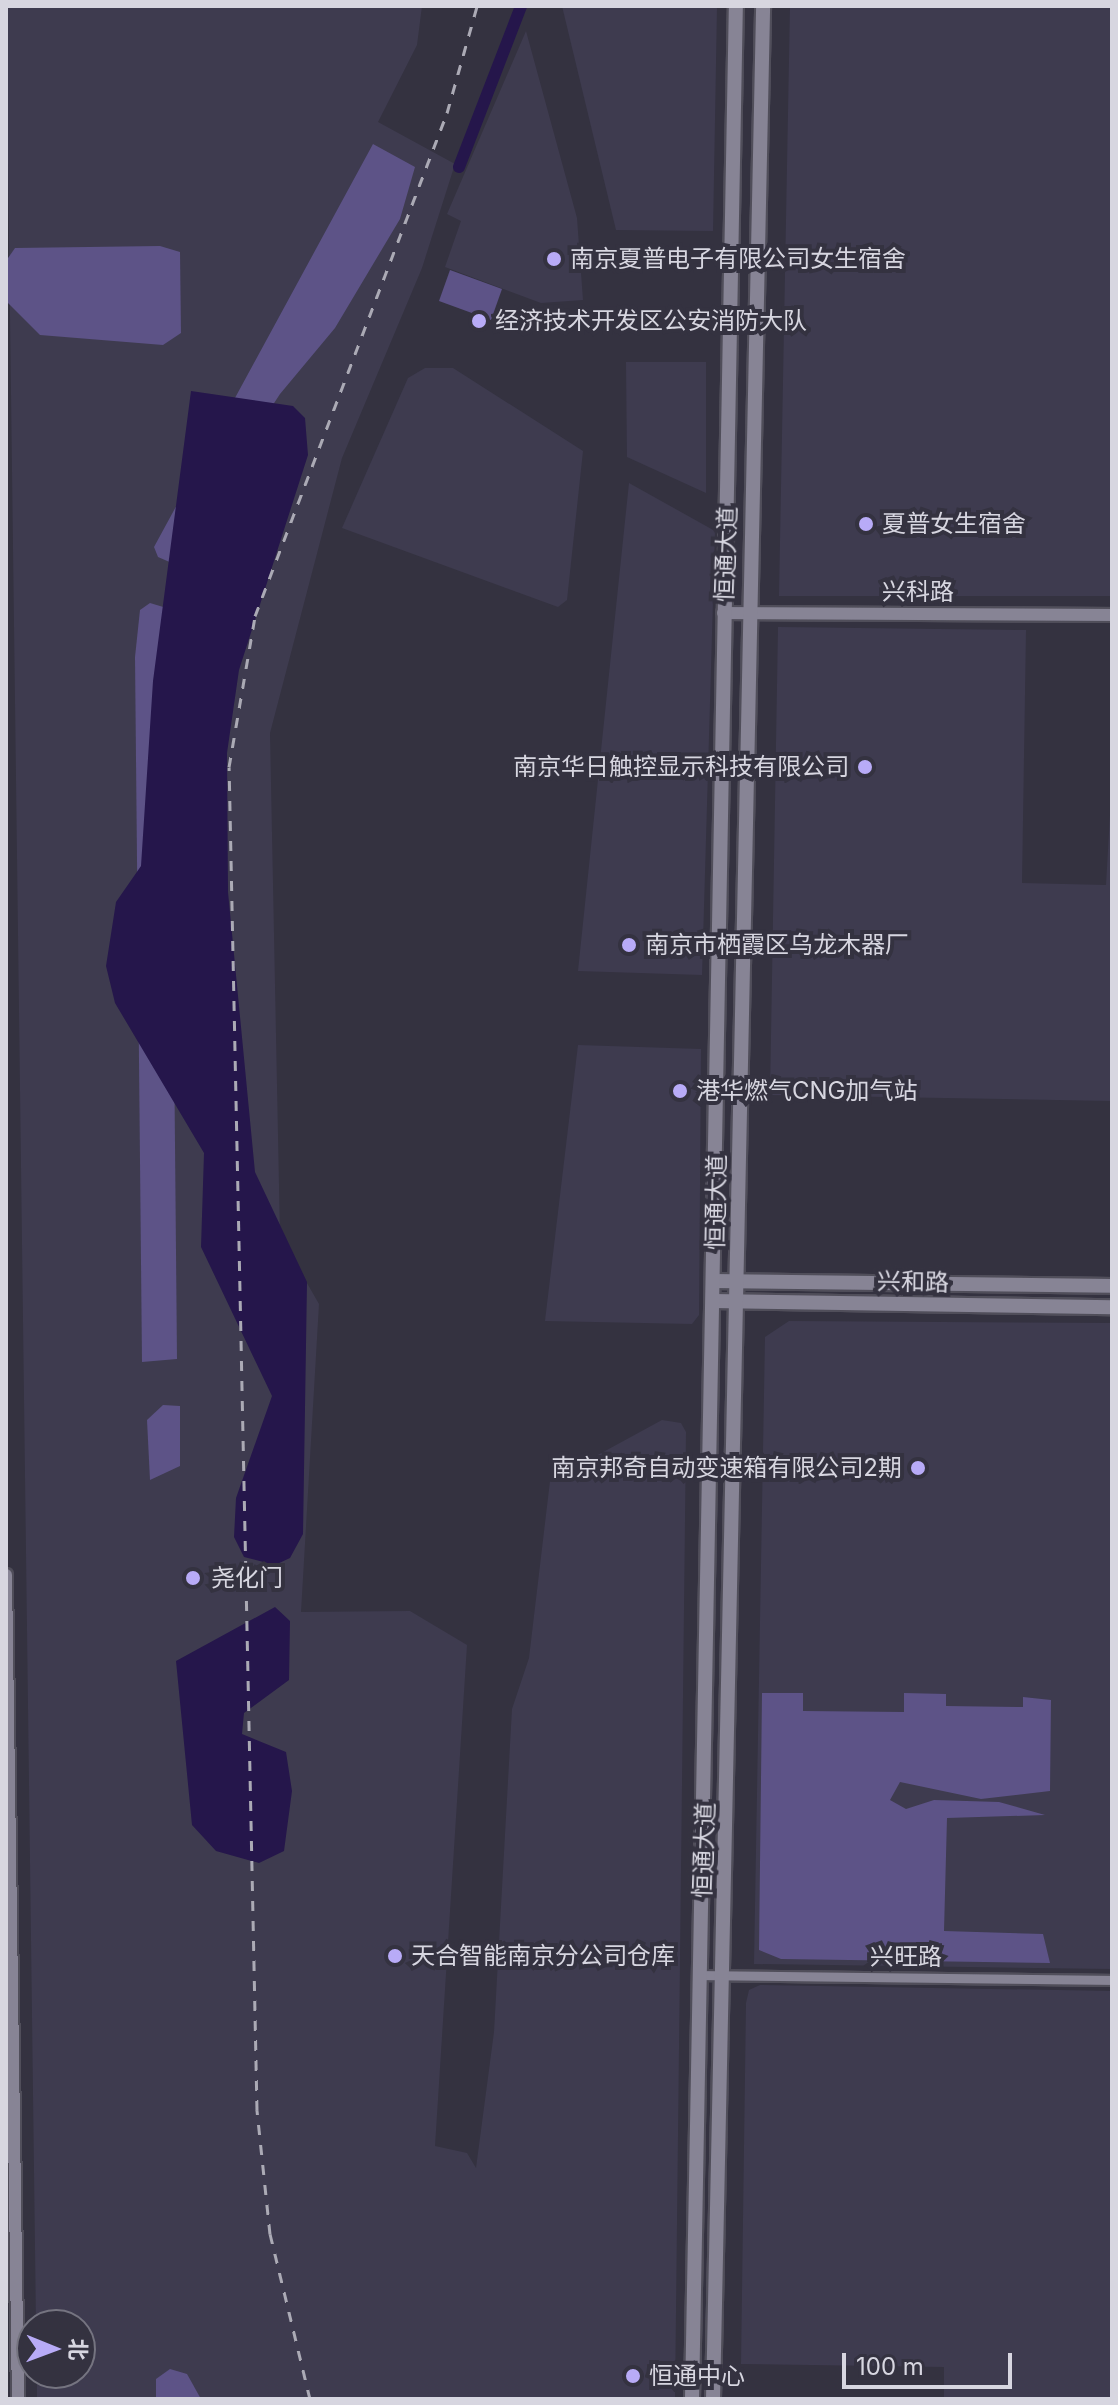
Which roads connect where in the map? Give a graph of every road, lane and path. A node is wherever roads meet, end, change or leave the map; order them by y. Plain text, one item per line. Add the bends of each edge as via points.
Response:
1 (736, 6) edge
2 (763, 6) edge
3 (723, 613) junction
4 (746, 613) junction
5 (1112, 615) edge
6 (713, 1281) junction
7 (737, 1281) junction
8 (1112, 1286) edge
9 (713, 1301) junction
10 (737, 1301) junction
11 (1112, 1307) edge
12 (6, 1575) edge
13 (700, 1975) junction
14 (721, 1975) junction
15 (1112, 1980) edge
16 (18, 2399) edge
17 (692, 2399) edge
18 (713, 2399) edge

1 - 3 main road, 恒通大道
2 - 4 main road, 恒通大道
3 - 4 street, 兴科路
3 - 6 main road, 恒通大道
4 - 5 street, 兴科路
4 - 7 main road, 恒通大道
6 - 7 main road, 兴和路
6 - 9 main road, 恒通大道
7 - 8 main road, 兴和路
7 - 10 main road, 恒通大道
9 - 10 main road, 兴和路
9 - 13 main road, 恒通大道
10 - 11 main road, 兴和路
10 - 14 main road, 恒通大道
12 - 16 street
13 - 14 street, 兴旺路
13 - 17 main road, 恒通大道
14 - 15 street, 兴旺路
14 - 18 main road, 恒通大道

